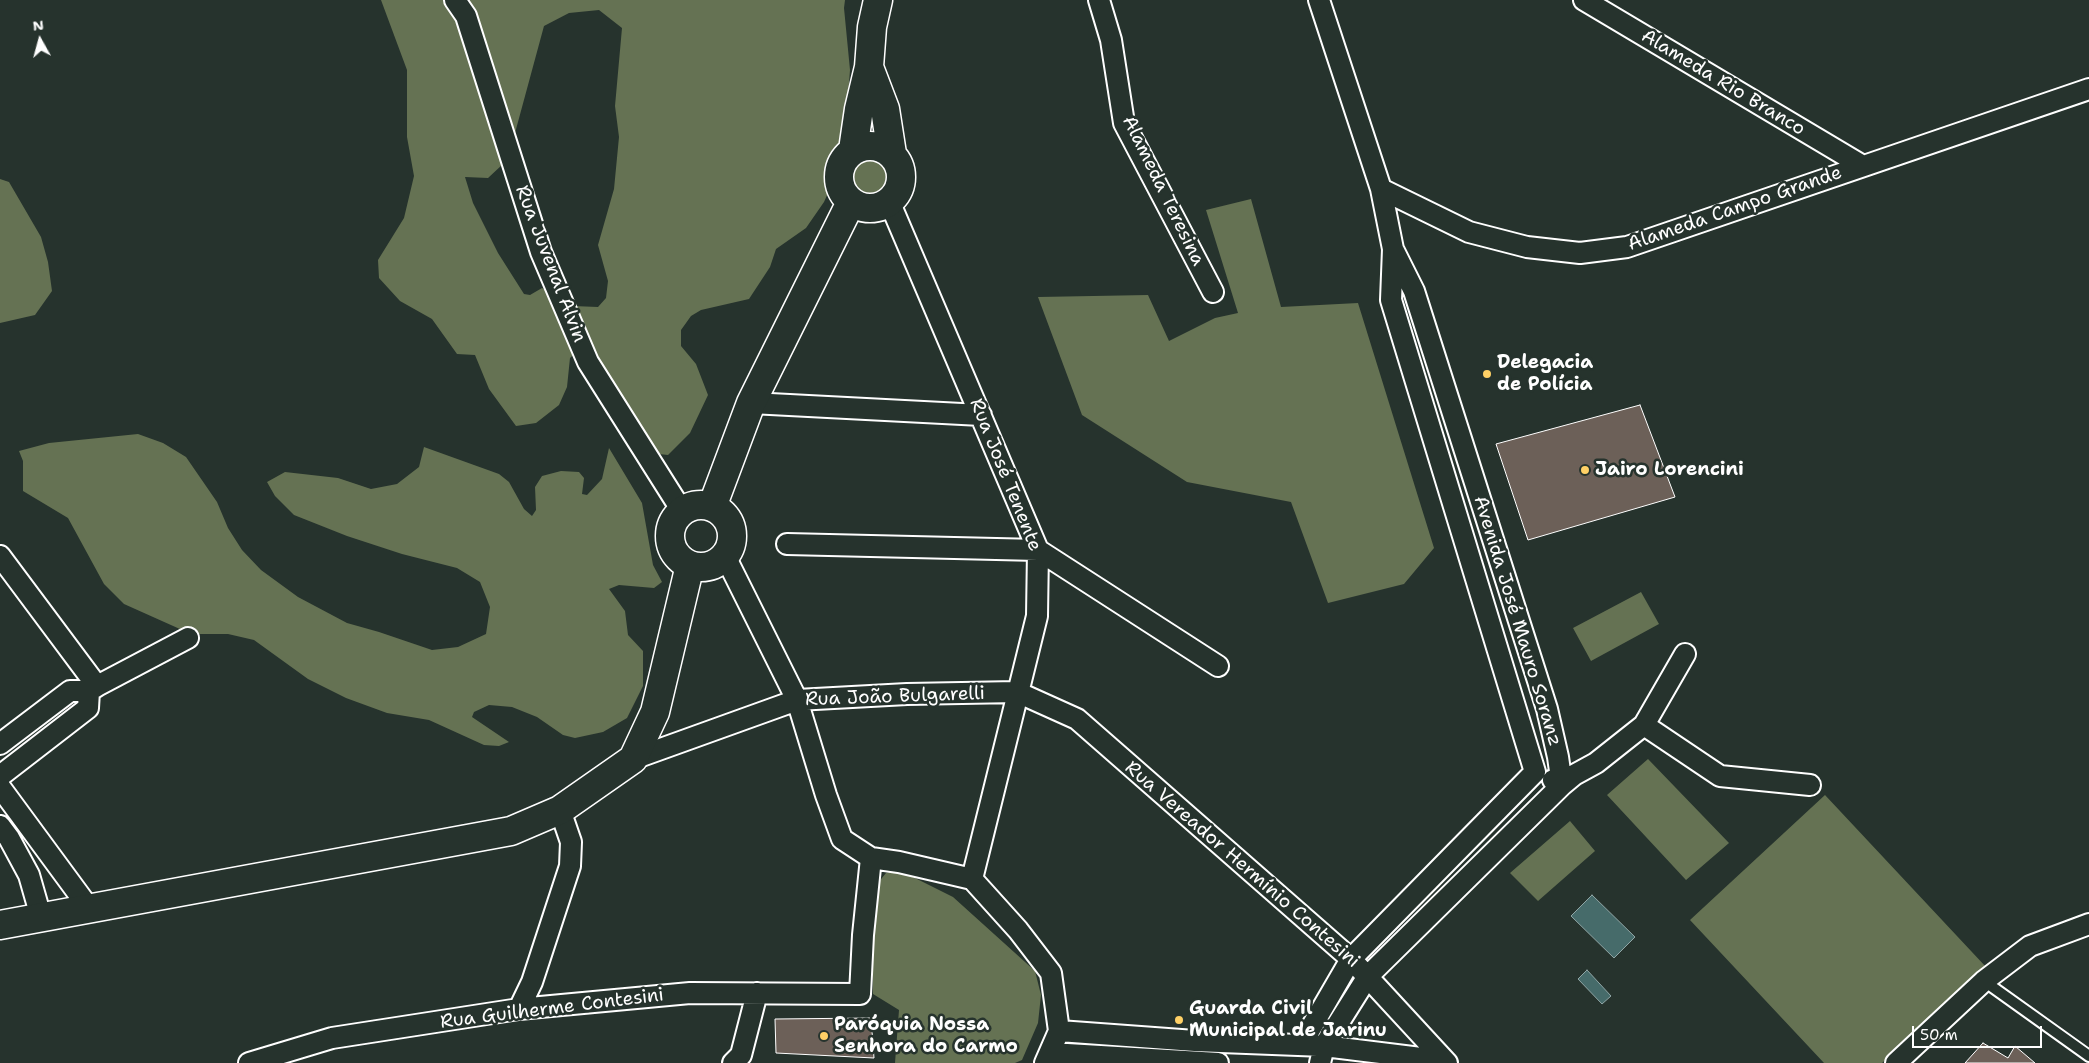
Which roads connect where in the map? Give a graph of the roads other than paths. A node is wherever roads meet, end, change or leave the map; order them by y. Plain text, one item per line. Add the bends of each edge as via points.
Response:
1 (455, 0) edge
2 (878, 0) edge
3 (1099, 0) edge
4 (1319, 0) edge
5 (1584, 0) edge
6 (869, 67) junction
7 (2089, 88) edge
8 (853, 150) junction
9 (892, 154) junction
10 (1863, 166) junction
11 (1381, 189) junction
12 (890, 201) junction
13 (851, 202) junction
14 (1393, 249) junction
15 (1213, 292) dead end
16 (751, 403) junction
17 (981, 416) junction
18 (712, 507) junction
19 (682, 511) junction
20 (787, 544) dead end
21 (1038, 550) junction
22 (0, 556) edge
23 (725, 556) junction
24 (690, 565) junction
25 (188, 638) dead end
26 (1685, 654) dead end
27 (1218, 666) dead end
28 (93, 688) junction
29 (1017, 692) junction
30 (797, 700) junction
31 (1644, 725) junction
32 (0, 744) edge
33 (633, 759) junction
34 (1535, 772) junction
35 (0, 776) edge
36 (1562, 785) junction
37 (1810, 785) dead end
38 (0, 787) edge
39 (560, 810) junction
40 (0, 826) edge
41 (871, 858) junction
42 (972, 879) junction
43 (89, 908) junction
44 (41, 917) junction
45 (2089, 924) edge
46 (0, 925) edge
47 (1351, 959) junction
48 (1368, 976) junction
49 (1984, 982) junction
50 (757, 993) junction
51 (519, 1010) junction
52 (1059, 1031) junction
53 (1195, 1041) junction
54 (1301, 1045) junction
55 (1322, 1055) edge
56 (2089, 1056) edge
57 (1047, 1058) edge
58 (1192, 1062) junction
59 (1446, 1062) edge
60 (249, 1063) edge
61 (733, 1063) edge
62 (1218, 1063) edge
63 (1896, 1063) edge

1 - 19 street, Rua Juvenal Alvin via 466,16 541,252 588,362
2 - 6 main road
3 - 15 street, Alameda Teresina via 1111,40 1124,123
4 - 11 street, Avenida José Mauro Soranz
5 - 10 street, Alameda Rio Branco
6 - 8 main road
6 - 9 main road via 885,109
7 - 10 street, Alameda Campo Grande
8 - 9 main road via 873,146
8 - 13 main road via 843,161 838,176 839,186
9 - 12 main road via 899,168 900,183
10 - 11 street, Alameda Campo Grande via 1627,247 1580,253 1527,248 1469,232
11 - 14 street, Avenida José Mauro Soranz
12 - 13 main road via 870,208
12 - 17 street, Rua José Tenente
13 - 16 main road
14 - 34 street, Avenida José Mauro Soranz via 1391,300
14 - 36 street, Avenida José Mauro Soranz via 1414,291 1547,709
16 - 17 street
16 - 18 main road
17 - 21 street, Rua José Tenente
18 - 19 main road via 692,506
18 - 23 main road via 727,519 731,528 730,548
19 - 24 main road via 670,528 669,539 678,558
20 - 21 street
21 - 27 street
21 - 29 street, Rua José Tenente via 1037,616
22 - 28 street
23 - 24 main road via 708,567
23 - 30 street
24 - 33 main road via 655,712
25 - 28 street
26 - 31 street
28 - 32 street via 70,690
28 - 35 street via 88,708
29 - 30 street, Rua João Bulgarelli
29 - 42 street, Rua José Tenente
29 - 47 street, Rua Vereador Hermínio Contesini via 1076,719
30 - 33 street, Rua João Bulgarelli
30 - 41 street via 842,838
31 - 36 street
31 - 37 street via 1720,776
33 - 39 main road
34 - 36 street
34 - 47 street, Avenida José Mauro Soranz
36 - 48 street
38 - 43 street
39 - 43 main road via 511,831
39 - 51 street via 571,842 570,866 532,982
40 - 44 street via 29,875
41 - 42 street
41 - 50 street, Rua Guilherme Contesini via 860,994
42 - 52 street via 1051,973
43 - 44 main road
44 - 46 main road
45 - 49 street via 2030,946
47 - 48 street, Rua Vereador Hermínio Contesini
47 - 54 street, Avenida José Mauro Soranz
48 - 55 street
48 - 59 street, Rua Vereador Hermínio Contesini
49 - 56 lane
49 - 63 street
50 - 51 street, Rua Guilherme Contesini via 690,993
50 - 61 street via 741,1054
51 - 60 street, Rua Guilherme Contesini via 332,1038
52 - 53 street
52 - 57 street
53 - 54 street
53 - 58 street
54 - 55 street
55 - 59 street
57 - 58 street
58 - 62 street

